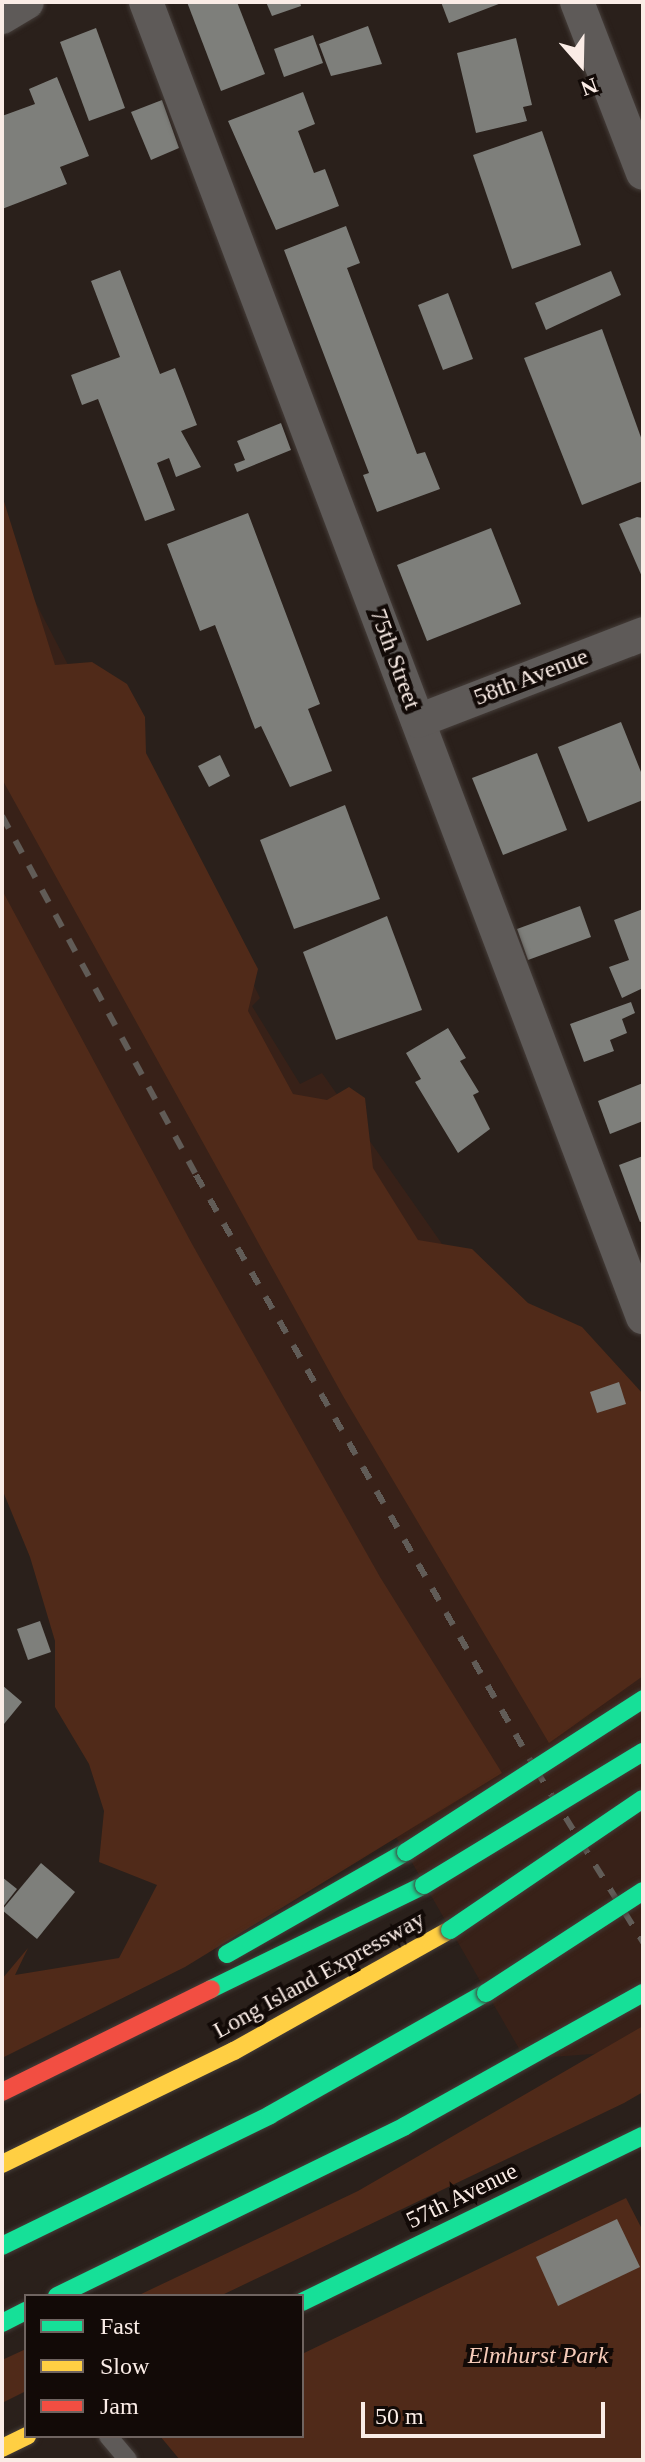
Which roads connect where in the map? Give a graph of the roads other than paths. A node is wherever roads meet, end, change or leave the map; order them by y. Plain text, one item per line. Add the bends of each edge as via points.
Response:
1 (27, 2) edge
2 (146, 2) edge
3 (577, 2) edge
4 (2, 17) edge
5 (641, 161) edge
6 (643, 634) edge
7 (418, 721) junction
8 (643, 1317) edge
9 (643, 1699) edge
10 (643, 1752) edge
11 (643, 1799) edge
12 (643, 1891) edge
13 (205, 1966) dead end
14 (643, 1977) edge
15 (643, 1993) edge
16 (151, 1996) dead end
17 (525, 2059) junction
18 (2, 2075) edge
19 (2, 2092) edge
20 (643, 2136) edge
21 (2, 2164) edge
22 (2, 2246) edge
23 (61, 2294) edge
24 (304, 2301) edge
25 (24, 2312) edge
26 (2, 2323) edge
27 (24, 2437) edge
28 (110, 2438) edge
29 (2, 2448) edge
30 (128, 2460) edge

1 - 4 street
2 - 7 street, 75th Street
3 - 5 street
6 - 7 street, 58th Avenue
7 - 8 street, 75th Street
9 - 13 main road, bridge via 406,1852
10 - 19 main road, bridge via 424,1885
11 - 21 main road, Long Island Expressway, bridge via 450,1930 234,2051
12 - 22 main road, bridge via 486,1993 270,2115
14 - 17 main road
15 - 17 main road
16 - 18 main road
17 - 23 main road via 405,2126
20 - 24 main road, 57th Avenue
25 - 26 main road
27 - 29 main road
28 - 30 lane

